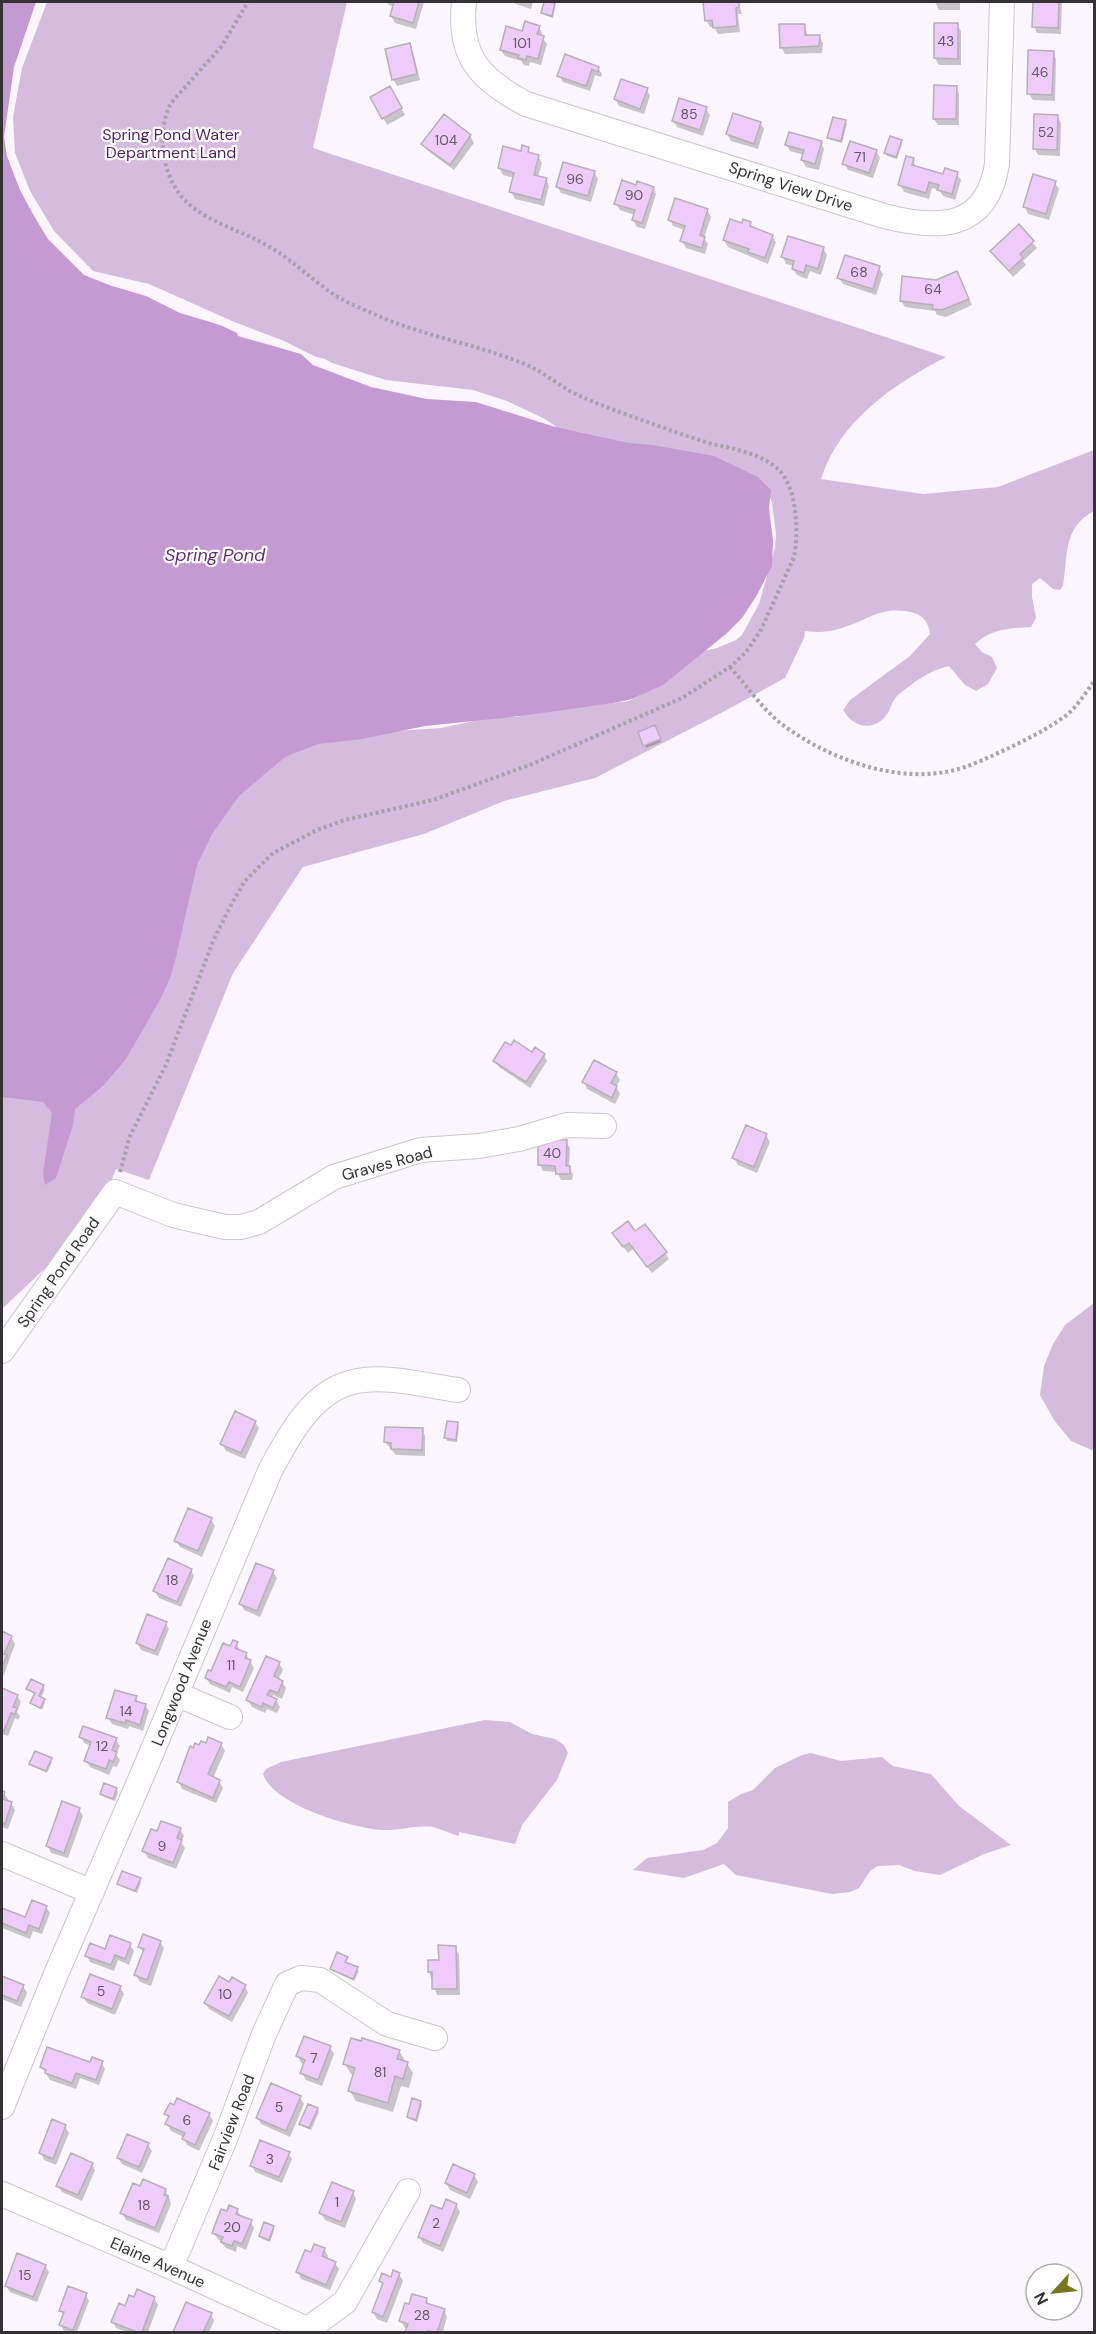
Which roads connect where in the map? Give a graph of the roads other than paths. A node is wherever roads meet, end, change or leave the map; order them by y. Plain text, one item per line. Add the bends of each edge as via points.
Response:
1 (464, 2) edge
2 (1002, 2) edge
3 (604, 1126) dead end
4 (115, 1192) joint
5 (2, 1351) edge
6 (458, 1390) dead end
7 (176, 1694) junction
8 (230, 1718) dead end
9 (2, 1854) edge
10 (92, 1892) junction
11 (435, 2037) dead end
12 (2, 2107) edge
13 (408, 2191) dead end
14 (2, 2194) edge
15 (171, 2267) junction
16 (307, 2332) edge

1 - 2 street, Spring View Drive via 466,47 474,64 485,78 526,104 884,216 943,225 973,213 994,184
3 - 4 street, Graves Road via 567,1125 479,1146 421,1150 334,1177 259,1222 241,1227 173,1215
4 - 5 street, Spring Pond Road
6 - 7 street, Longwood Avenue via 357,1381 321,1397 289,1435 270,1471
7 - 8 street
7 - 10 street, Longwood Avenue
9 - 10 street
10 - 12 street, Longwood Avenue
11 - 15 street, Fairview Road via 387,2025 320,1980 301,1978 287,1984
13 - 16 street via 345,2302
14 - 15 street, Elaine Avenue
15 - 16 street, Elaine Avenue

